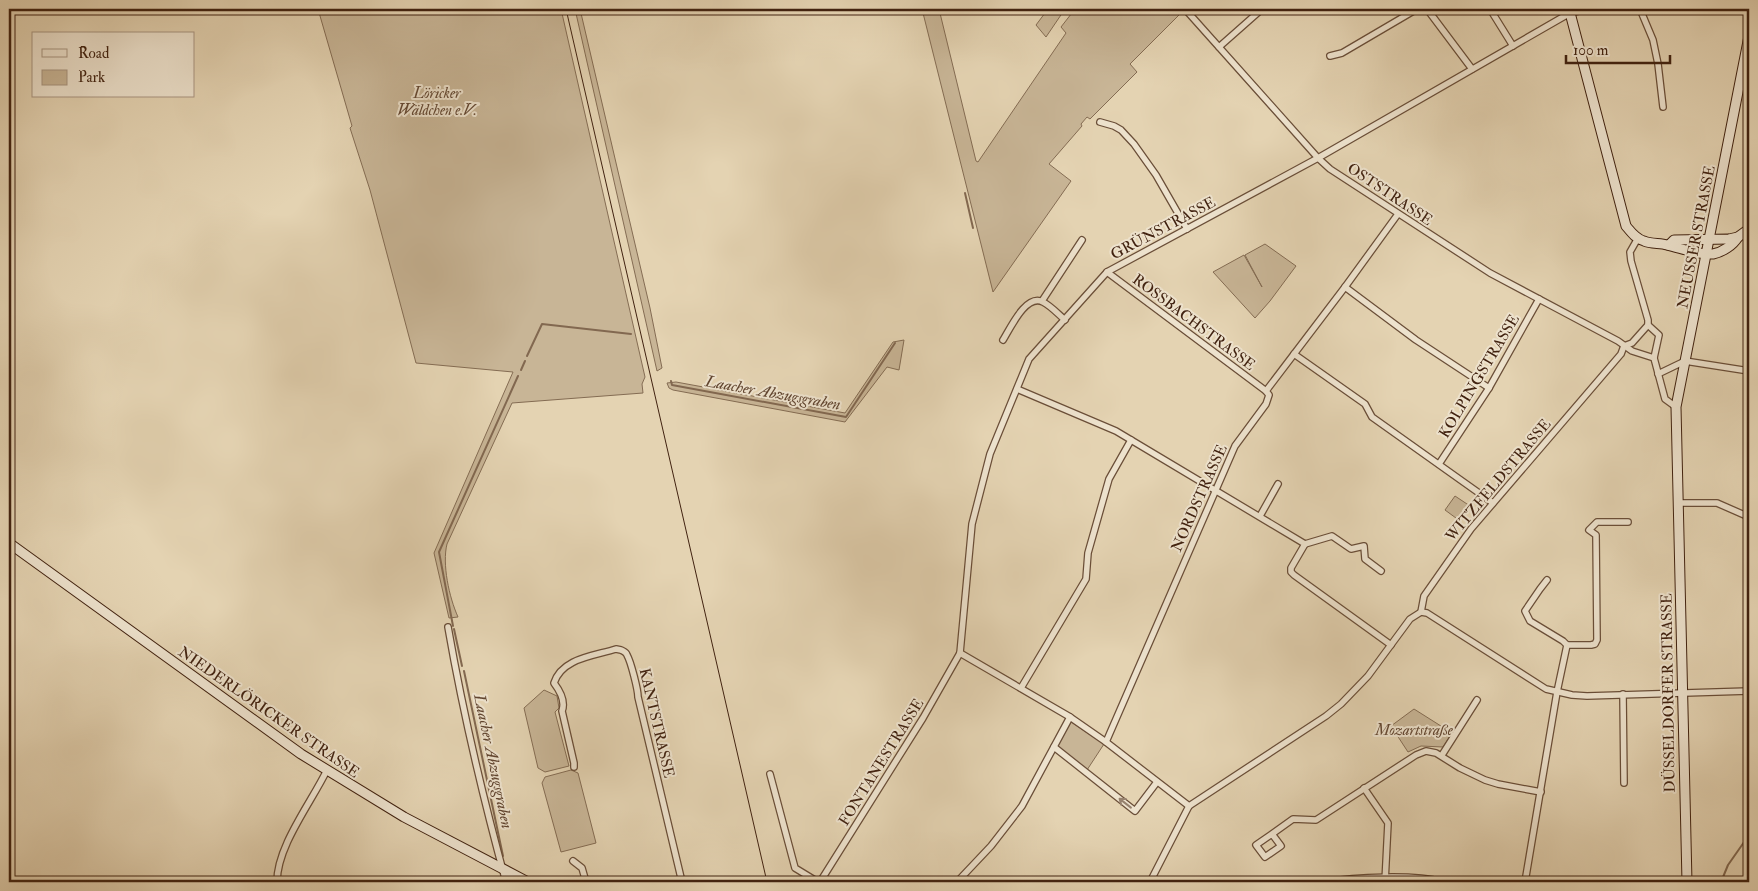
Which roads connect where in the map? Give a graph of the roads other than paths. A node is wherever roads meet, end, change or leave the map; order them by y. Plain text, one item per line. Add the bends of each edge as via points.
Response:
1 (1185, 9) edge
2 (1262, 9) edge
3 (1417, 9) edge
4 (1427, 9) edge
5 (1490, 9) edge
6 (1587, 9) edge
7 (1640, 9) edge
8 (1569, 11) edge
9 (1749, 36) edge
10 (1513, 46) junction
11 (1219, 47) junction
12 (1330, 56) dead end
13 (1472, 69) junction
14 (1663, 107) dead end
15 (1100, 122) dead end
16 (1318, 158) junction
17 (1398, 214) junction
18 (1187, 229) junction
19 (1749, 230) edge
20 (1738, 237) junction
21 (1638, 238) junction
22 (1710, 239) junction
23 (1082, 240) dead end
24 (1669, 245) junction
25 (1708, 253) junction
26 (1107, 272) junction
27 (1345, 287) junction
28 (1539, 299) junction
29 (1042, 301) junction
30 (1065, 320) junction
31 (1648, 324) junction
32 (1003, 340) dead end
33 (1624, 346) junction
34 (1294, 354) junction
35 (1654, 358) junction
36 (1684, 361) junction
37 (1749, 371) edge
38 (1658, 374) junction
39 (1489, 388) junction
40 (1016, 389) junction
41 (1266, 391) junction
42 (1676, 407) junction
43 (1131, 440) junction
44 (1676, 443) joint
45 (1439, 464) junction
46 (1278, 484) dead end
47 (1216, 490) junction
48 (1493, 503) junction
49 (1679, 503) junction
50 (1260, 516) junction
51 (1749, 517) edge
52 (1628, 522) dead end
53 (9, 543) edge
54 (1305, 544) junction
55 (1381, 572) dead end
56 (1547, 580) dead end
57 (1421, 612) junction
58 (448, 627) dead end
59 (1391, 645) junction
60 (1567, 645) junction
61 (960, 653) junction
62 (1022, 688) junction
63 (1749, 691) edge
64 (1557, 692) junction
65 (1682, 692) junction
66 (1623, 694) junction
67 (1477, 700) dead end
68 (1070, 717) junction
69 (1106, 742) junction
70 (1054, 746) junction
71 (1442, 755) junction
72 (574, 767) dead end
73 (327, 770) junction
74 (770, 774) dead end
75 (1158, 782) junction
76 (1624, 783) dead end
77 (1364, 788) junction
78 (1540, 792) junction
79 (1189, 806) junction
80 (1272, 834) dead end
81 (573, 862) dead end
82 (502, 869) junction
83 (1385, 880) edge
84 (277, 882) edge
85 (506, 882) edge
86 (528, 882) edge
87 (586, 882) edge
88 (682, 882) edge
89 (819, 882) edge
90 (957, 882) edge
91 (1150, 882) edge
92 (1324, 882) edge
93 (1442, 882) edge
94 (1525, 882) edge
95 (1688, 882) edge

1 - 11 street, OSTSTRASSE
2 - 11 street
3 - 12 street
4 - 13 street
5 - 10 street
6 - 8 street, GRÜNSTRASSE
7 - 14 street via 1653,40
8 - 10 street, GRÜNSTRASSE
8 - 21 main road via 1624,220
9 - 22 main road, NEUSSER STRASSE
10 - 13 street, GRÜNSTRASSE
11 - 16 street, OSTSTRASSE
13 - 16 street, GRÜNSTRASSE
15 - 18 street via 1121,130 1134,144
16 - 17 street, OSTSTRASSE
16 - 18 street, GRÜNSTRASSE
17 - 27 street, NORDSTRASSE
17 - 28 street, OSTSTRASSE via 1490,273
18 - 26 street, GRÜNSTRASSE
19 - 20 main road
20 - 22 main road
20 - 25 main road via 1723,250
21 - 24 main road via 1644,242
21 - 31 street via 1630,252 1631,261
22 - 24 main road via 1674,240
22 - 25 main road, NEUSSER STRASSE
23 - 29 street
24 - 25 main road
25 - 36 main road, NEUSSER STRASSE
26 - 30 street, GRÜNSTRASSE
26 - 41 street, ROSSBACHSTRASSE
27 - 34 street, NORDSTRASSE
27 - 39 street via 1416,340
28 - 33 street, OSTSTRASSE
28 - 39 street, KOLPINGSTRASSE
29 - 30 street
29 - 32 street via 1032,301 1023,308
30 - 40 street, GRÜNSTRASSE via 1029,359
31 - 33 street via 1632,343
31 - 35 street via 1658,335
33 - 35 street via 1632,352
33 - 48 street, WITZFELDSTRASSE via 1621,354
34 - 41 street, NORDSTRASSE
34 - 45 street via 1365,404 1372,418
35 - 38 street
36 - 37 street
36 - 38 street
36 - 42 main road, NEUSSER STRASSE
38 - 42 street via 1665,399
39 - 45 street, KOLPINGSTRASSE
40 - 43 street
40 - 61 street, GRÜNSTRASSE via 990,454 972,524
41 - 47 street, NORDSTRASSE via 1269,394 1266,404 1235,446
42 - 44 main road, NEUSSER STRASSE
43 - 47 street
43 - 62 street via 1110,479 1088,553 1086,579
44 - 49 main road, DÜSSELDORFER STRASSE
45 - 48 street
46 - 50 street
47 - 50 street
47 - 69 street, NORDSTRASSE
48 - 57 street, WITZFELDSTRASSE via 1471,528 1424,596
49 - 51 street via 1717,502
49 - 65 main road, DÜSSELDORFER STRASSE
50 - 54 street
52 - 60 street via 1597,522 1589,530 1596,535 1597,640 1591,645
53 - 73 main road, NIEDERLÖRICKER STRASSE
54 - 55 street via 1332,536 1351,549 1364,546 1365,559
54 - 59 street via 1291,568 1294,575
56 - 60 street via 1525,611 1530,621
57 - 59 street, WITZFELDSTRASSE via 1410,619
57 - 64 street via 1534,682
58 - 82 street via 471,746
59 - 79 street, WITZFELDSTRASSE via 1356,690 1326,716
60 - 64 street
61 - 62 street
61 - 89 street, FONTANESTRASSE via 923,718
62 - 68 street
63 - 65 street
64 - 66 street via 1579,696
64 - 78 street
65 - 66 street
65 - 95 main road, DÜSSELDORFER STRASSE
66 - 76 street
67 - 71 street
68 - 69 street
68 - 70 street
69 - 75 street
75 -> 70 street via 1134,811
70 - 90 street via 1022,806
71 - 77 street via 1426,751 1416,754
71 - 78 street via 1486,780
72 - 88 street, KANTSTRASSE via 561,692 554,683 557,675 567,664 622,650 628,656 638,688
73 - 82 main road, NIEDERLÖRICKER STRASSE
73 - 84 street via 283,850
74 - 89 street via 795,868
75 - 79 street
77 - 80 street via 1316,820 1293,819
77 - 83 street via 1388,822
78 - 94 street
79 - 91 street, WITZFELDSTRASSE
81 - 87 street via 582,868
82 - 85 street
82 - 86 main road, NIEDERLÖRICKER STRASSE
83 - 92 street
83 - 93 street via 1412,877

